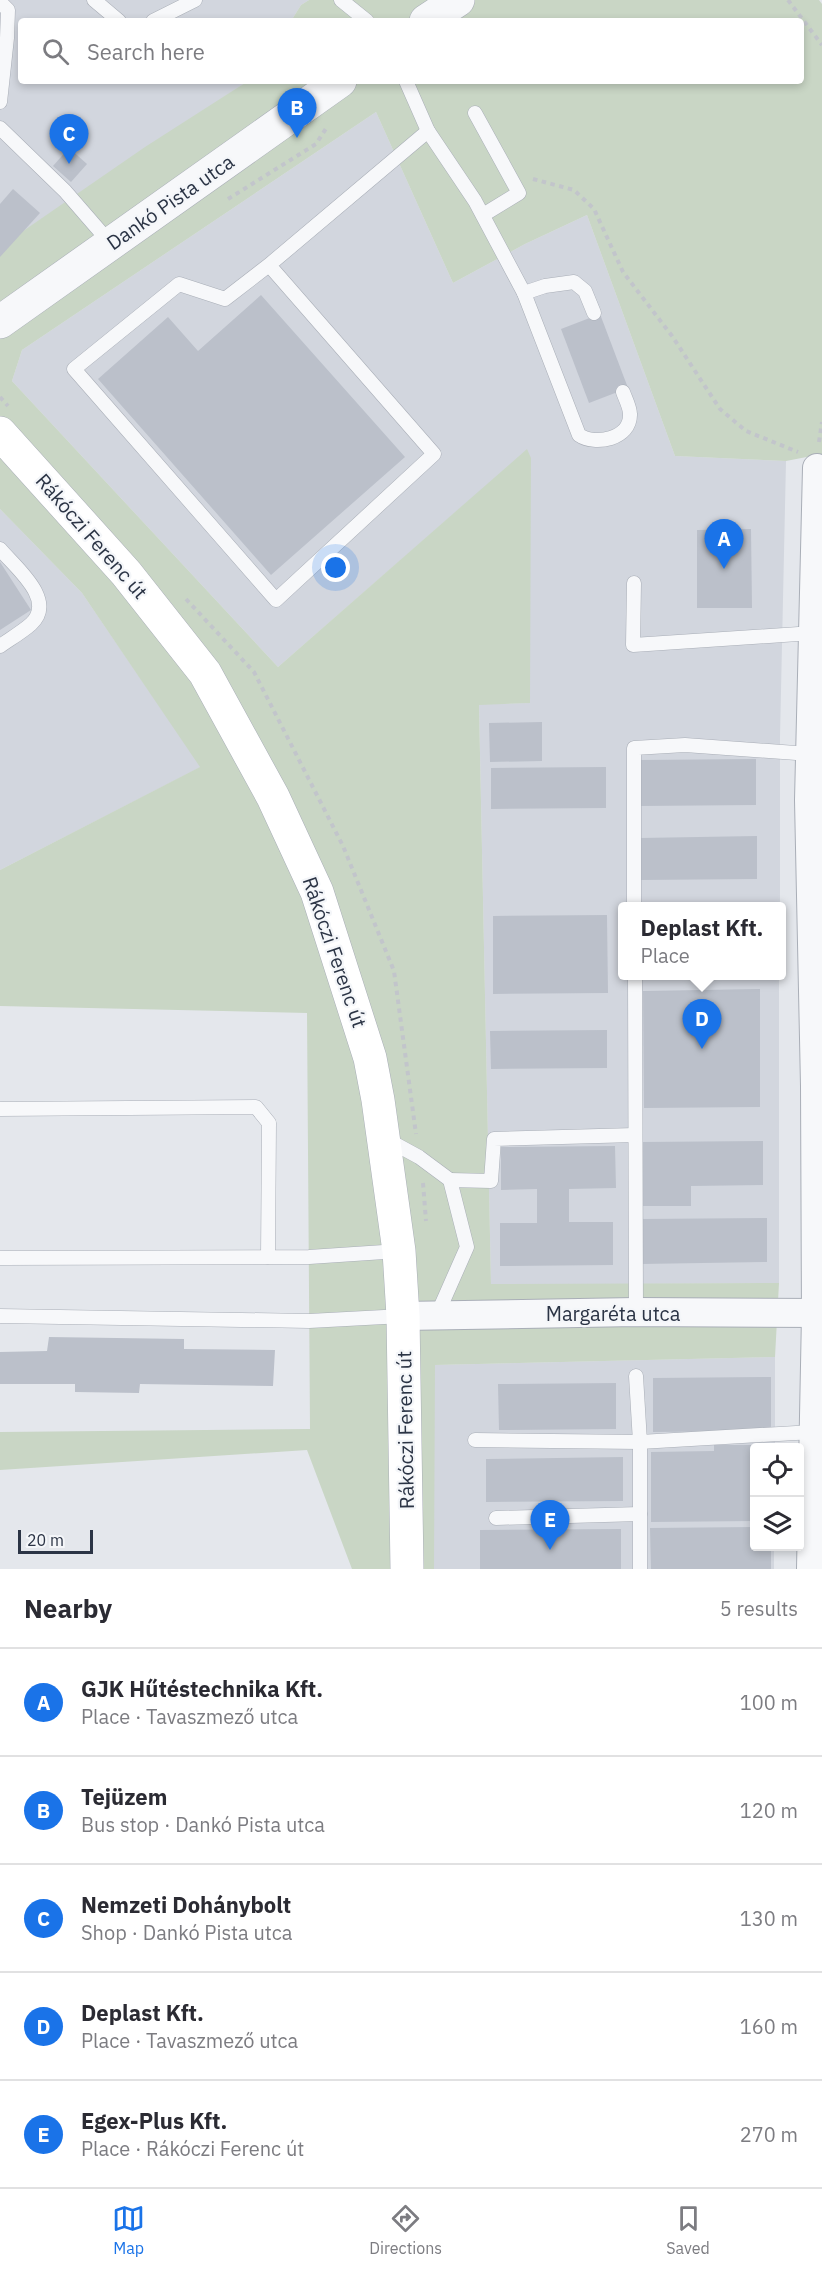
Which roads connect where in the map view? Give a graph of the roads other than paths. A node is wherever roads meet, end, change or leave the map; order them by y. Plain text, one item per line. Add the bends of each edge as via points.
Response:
1 (94, 0) edge
2 (195, 0) edge
3 (340, 0) edge
4 (458, 0) edge
5 (0, 2) edge
6 (115, 18) edge
7 (159, 18) edge
8 (363, 18) edge
9 (431, 18) edge
10 (336, 84) edge
11 (407, 84) edge
12 (0, 102) edge
13 (475, 113) dead end
14 (0, 128) edge
15 (428, 131) junction
16 (483, 215) junction
17 (111, 244) junction
18 (269, 265) junction
19 (525, 293) junction
20 (594, 313) dead end
21 (0, 322) edge
22 (622, 392) dead end
23 (0, 433) edge
24 (817, 468) road end
25 (0, 549) edge
26 (634, 583) dead end
27 (813, 633) junction
28 (0, 646) edge
29 (810, 754) junction
30 (815, 799) edge
31 (634, 902) edge
32 (635, 980) edge
33 (818, 1085) edge
34 (0, 1109) edge
35 (635, 1135) junction
36 (383, 1137) junction
37 (450, 1180) junction
38 (399, 1251) junction
39 (268, 1257) junction
40 (0, 1258) edge
41 (636, 1312) junction
42 (819, 1314) edge
43 (437, 1315) junction
44 (0, 1316) edge
45 (403, 1316) junction
46 (636, 1376) dead end
47 (813, 1432) junction
48 (475, 1440) dead end
49 (640, 1442) junction
50 (817, 1476) edge
51 (640, 1514) junction
52 (496, 1518) dead end
53 (407, 1569) edge
54 (640, 1569) edge
55 (811, 1569) edge

1 - 6 lane
2 - 7 lane
3 - 8 lane
4 - 9 street
5 - 12 lane via 8,10 8,38
10 - 17 street, Dankó Pista utca
11 - 15 lane
13 - 16 lane via 519,193
14 - 17 lane
15 - 16 lane
15 - 18 lane
16 - 19 lane
17 - 21 street, Dankó Pista utca
18 - 18 lane via 434,454 276,600 74,369 179,284 225,299
19 - 20 lane via 574,282 585,291
19 - 22 lane via 579,435 593,441 610,439 625,429 630,415
23 - 36 main road, Rákóczi Ferenc út via 172,629 205,673 245,743 317,892 370,1058
24 - 27 street
25 - 28 lane via 36,591 39,610 33,623
26 - 27 lane via 633,645
27 - 29 street
29 - 30 street
29 - 31 lane via 685,744 634,748
30 - 33 street
32 - 35 lane
33 - 42 street
34 - 39 lane via 256,1107 269,1123
35 - 37 lane via 494,1139 491,1181
35 - 41 lane
36 - 37 lane
36 - 38 main road, Rákóczi Ferenc út
37 - 43 lane via 467,1246
38 - 39 lane
38 - 45 main road, Rákóczi Ferenc út
39 - 40 lane
41 - 42 street, Margaréta utca
41 - 43 street, Margaréta utca
42 - 47 street
43 - 45 street, Margaréta utca
44 - 45 lane via 309,1321
45 - 53 main road, Rákóczi Ferenc út
46 - 49 lane
47 - 49 lane
47 - 50 street
48 - 49 lane
49 - 51 lane
50 - 55 street
51 - 52 lane
51 - 54 lane

